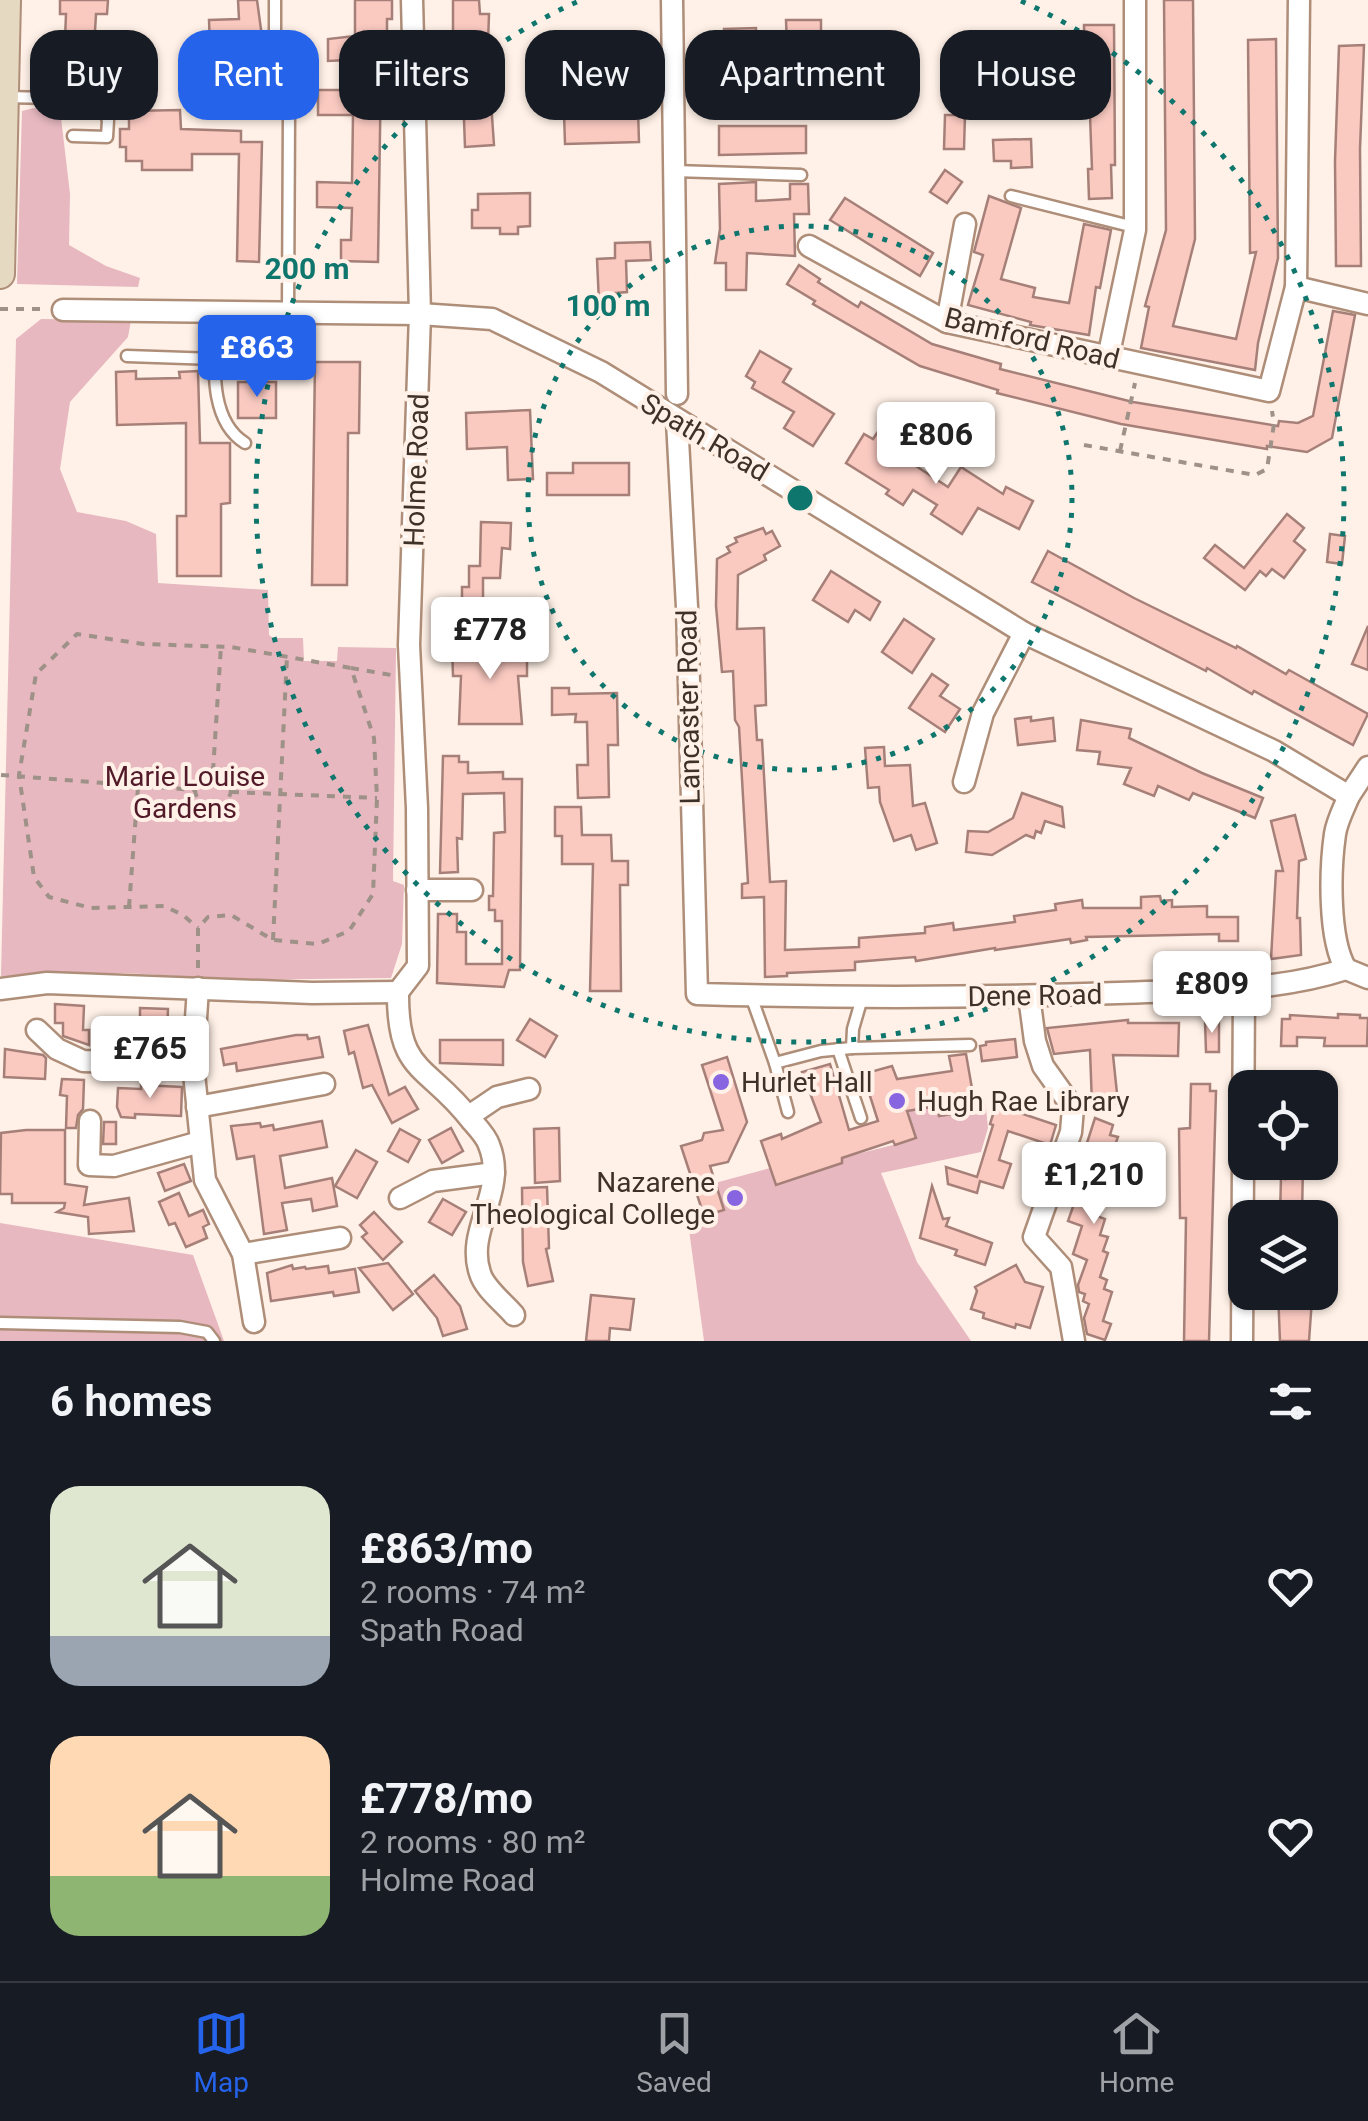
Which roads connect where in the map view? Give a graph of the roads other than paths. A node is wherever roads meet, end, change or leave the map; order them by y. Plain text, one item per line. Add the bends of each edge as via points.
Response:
1 (6, 0) edge
2 (275, 0) edge
3 (412, 0) edge
4 (672, 0) edge
5 (1135, 0) edge
6 (1299, 0) edge
7 (274, 30) edge
8 (4, 97) junction
9 (289, 120) edge
10 (73, 136) dead end
11 (674, 171) junction
12 (801, 176) dead end
13 (1, 178) edge
14 (1012, 196) dead end
15 (965, 224) dead end
16 (1135, 227) junction
17 (809, 246) dead end
18 (0, 274) edge
19 (1296, 288) junction
20 (1368, 304) edge
21 (63, 310) road end
22 (215, 312) junction
23 (288, 313) junction
24 (420, 314) junction
25 (946, 322) junction
26 (127, 356) dead end
27 (1108, 358) junction
28 (216, 359) junction
29 (677, 394) dead end
30 (677, 421) junction
31 (246, 443) dead end
32 (1024, 633) junction
33 (1368, 767) edge
34 (964, 782) dead end
35 (1349, 796) junction
36 (417, 890) junction
37 (472, 890) dead end
38 (1346, 969) junction
39 (1368, 978) edge
40 (198, 988) junction
41 (1244, 988) junction
42 (0, 989) edge
43 (398, 992) junction
44 (697, 994) joint
45 (750, 995) junction
46 (1028, 996) junction
47 (862, 998) junction
48 (38, 1030) dead end
49 (970, 1045) dead end
50 (852, 1048) junction
51 (838, 1050) junction
52 (775, 1063) junction
53 (193, 1064) junction
54 (324, 1084) dead end
55 (529, 1089) dead end
56 (197, 1107) junction
57 (788, 1112) dead end
58 (469, 1116) junction
59 (860, 1118) dead end
60 (90, 1121) dead end
61 (200, 1142) junction
62 (494, 1173) junction
63 (400, 1198) dead end
64 (340, 1238) dead end
65 (242, 1254) junction
66 (514, 1315) dead end
67 (254, 1322) dead end
68 (0, 1323) edge
69 (214, 1341) edge
70 (1074, 1341) edge
71 (1242, 1341) edge

1 - 8 main road
2 - 7 lane
3 - 24 street, Holme Road
4 - 11 street
5 - 16 street
6 - 19 street
8 - 10 lane via 98,99 108,120 106,137
8 - 13 main road
9 - 23 lane
11 - 12 lane
11 - 29 street
13 - 18 main road
14 - 16 lane
15 - 25 street
16 - 27 street
17 - 25 street, Bamford Road
19 - 20 street
19 - 27 street, Bamford Road via 1269,391
21 - 22 street, Spath Road
22 - 23 street, Spath Road
22 - 28 lane
23 - 24 street, Spath Road
24 - 30 street, Spath Road via 492,319 601,372
24 - 36 street, Holme Road via 409,645
25 - 27 street, Bamford Road
26 - 28 lane
28 - 31 lane via 222,420
30 - 32 street, Spath Road
30 - 44 street, Lancaster Road
32 - 34 street via 983,714
32 - 35 street, Spath Road via 1274,751
33 - 35 street
35 - 38 street via 1333,862 1336,952
36 - 37 street
36 - 43 street, Holme Road via 418,966
38 - 39 street
38 - 41 street, Dene Road
40 - 42 street via 47,983
40 - 43 street
40 - 53 street
41 - 46 street, Dene Road
41 - 71 street
43 - 58 street via 398,1027 411,1062
44 - 45 street, Dene Road
45 - 47 street, Dene Road
45 - 52 lane
46 - 47 street, Dene Road
46 - 70 street via 1043,1066 1074,1108 1034,1237 1061,1267
47 - 50 lane
48 - 53 street via 83,1061
49 - 50 lane
50 - 51 lane
51 - 52 lane
51 - 59 lane
52 - 57 lane
53 - 56 street
54 - 56 street
55 - 58 street via 497,1097
56 - 61 street
58 - 62 street via 489,1144
60 - 61 street via 89,1165 114,1166
61 - 65 street via 205,1180
62 - 63 street via 433,1181
62 - 66 street via 476,1243 480,1276
64 - 65 street
65 - 67 street
68 - 69 lane via 180,1327 207,1332

